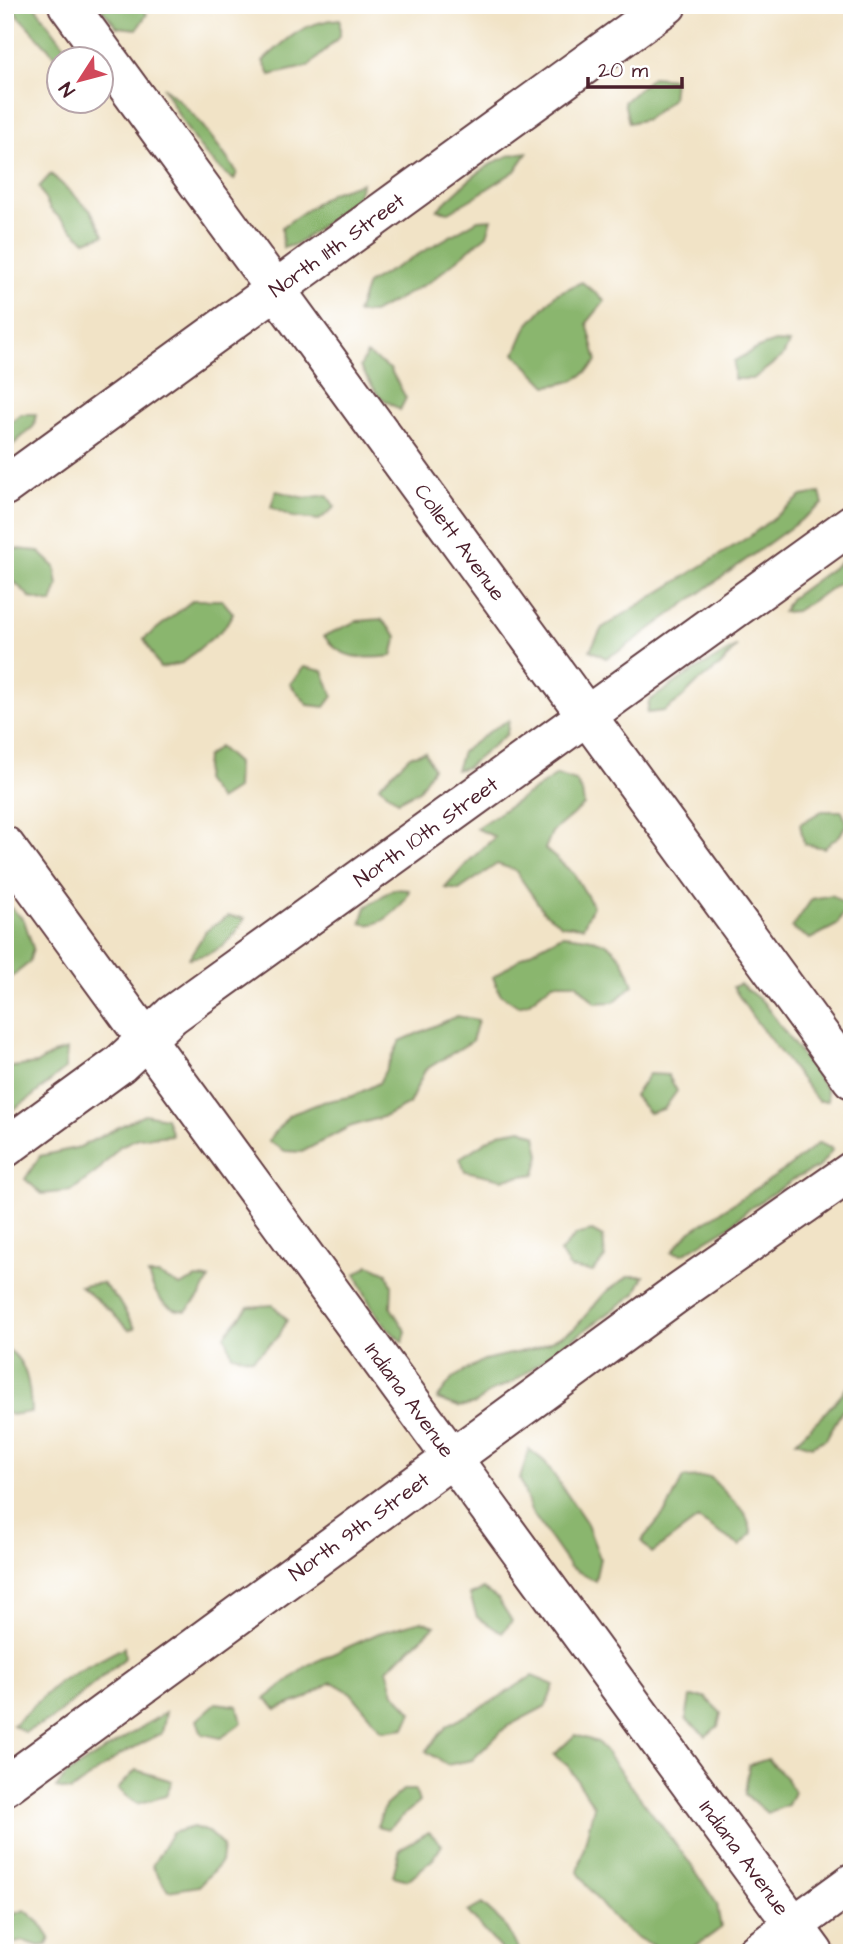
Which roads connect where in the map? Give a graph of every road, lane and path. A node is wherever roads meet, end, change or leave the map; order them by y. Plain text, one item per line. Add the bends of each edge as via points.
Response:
1 (68, 5) edge
2 (667, 5) edge
3 (275, 289) junction
4 (5, 486) edge
5 (852, 524) edge
6 (587, 716) junction
7 (5, 846) edge
8 (147, 1040) junction
9 (852, 1079) edge
10 (5, 1148) edge
11 (852, 1171) edge
12 (454, 1459) junction
13 (5, 1786) edge
14 (852, 1883) edge
15 (804, 1939) edge
16 (756, 1953) edge

1 - 3 street, Collett Avenue
2 - 3 street, North 11th Street
3 - 4 street, North 11th Street
3 - 6 street, Collett Avenue
5 - 6 street, North 10th Street
6 - 8 street, North 10th Street via 172,1016
6 - 9 street, Collett Avenue
7 - 8 street, Indiana Avenue
8 - 10 street, North 10th Street
8 - 12 street, Indiana Avenue
11 - 12 street, North 9th Street via 676,1294
12 - 13 street, North 9th Street
12 - 15 street, Indiana Avenue
14 - 15 street
15 - 16 street

